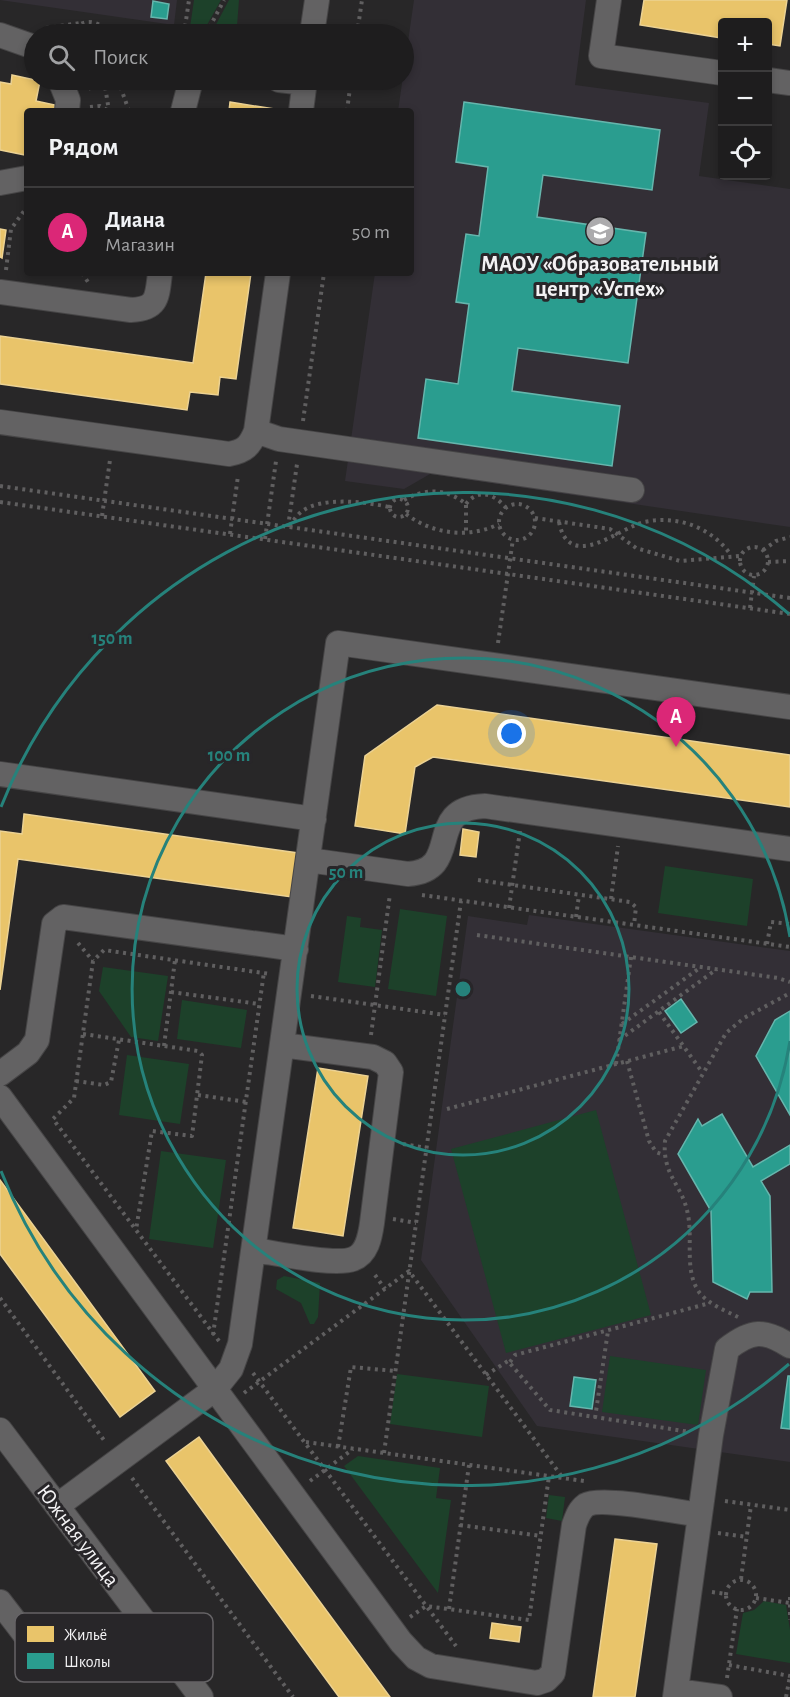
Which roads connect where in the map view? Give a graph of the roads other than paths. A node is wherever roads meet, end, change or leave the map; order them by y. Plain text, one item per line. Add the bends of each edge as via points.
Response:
1 (317, 0) edge
2 (609, 0) edge
3 (313, 24) edge
4 (0, 35) edge
5 (24, 37) edge
6 (718, 73) edge
7 (772, 81) edge
8 (790, 83) edge
9 (64, 90) edge
10 (188, 90) edge
11 (304, 90) edge
12 (67, 108) edge
13 (184, 108) edge
14 (301, 108) edge
15 (24, 179) edge
16 (0, 183) edge
17 (159, 276) edge
18 (278, 276) edge
19 (1, 292) edge
20 (0, 422) edge
21 (256, 431) junction
22 (632, 490) dead end
23 (790, 707) edge
24 (0, 774) edge
25 (314, 819) junction
26 (790, 849) edge
27 (308, 860) junction
28 (296, 949) junction
29 (282, 1045) junction
30 (0, 1074) edge
31 (0, 1097) edge
32 (254, 1250) junction
33 (790, 1346) edge
34 (215, 1389) junction
35 (0, 1430) edge
36 (57, 1506) junction
37 (701, 1506) junction
38 (0, 1602) edge
39 (138, 1613) edge
40 (15, 1622) edge
41 (190, 1682) edge
42 (723, 1692) edge
43 (676, 1694) edge
44 (201, 1697) edge

1 - 3 street
2 - 6 street via 601,56
4 - 5 street
7 - 8 street
9 - 12 street
10 - 13 street
11 - 14 street
15 - 16 street
17 - 19 street via 155,302 145,309
18 - 21 street
20 - 21 street via 229,454 242,451
21 - 22 street via 279,439
23 - 25 street via 338,644
24 - 25 street
25 - 27 street
26 - 27 street via 468,806 448,826 436,864 424,873
27 - 28 street
28 - 29 street
28 - 30 street via 71,917 58,919 37,1040 28,1053
29 - 32 street
29 - 32 street via 368,1057 385,1063 391,1072 370,1239 363,1252 353,1259 337,1261
31 - 34 street
32 - 34 street via 240,1344 231,1369
33 - 37 street via 773,1335 758,1334 743,1336 727,1349
34 - 36 street
34 - 37 street via 401,1642 416,1658 437,1668 537,1683 546,1680 553,1673 574,1525 585,1505 602,1501
35 - 36 street, Южная улица
36 - 39 street, Южная улица
37 - 43 street
38 - 40 street
41 - 44 street, Южная улица
42 - 43 street

